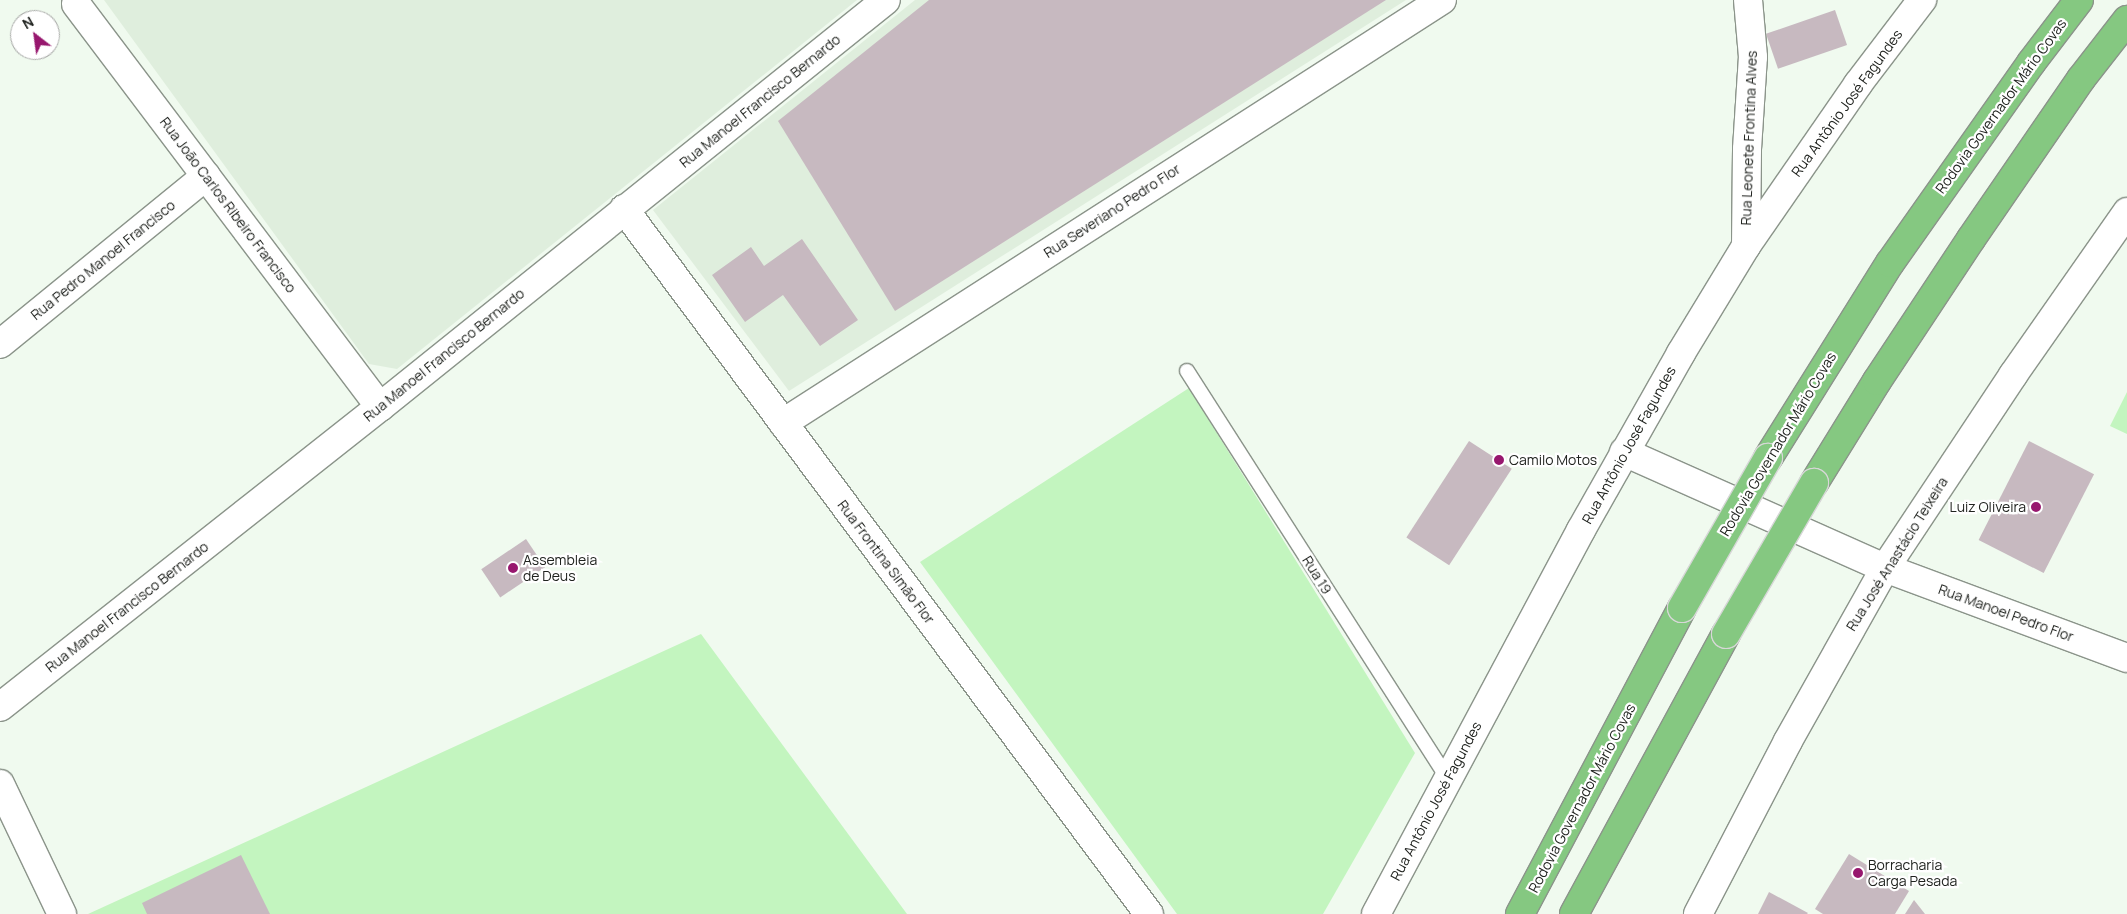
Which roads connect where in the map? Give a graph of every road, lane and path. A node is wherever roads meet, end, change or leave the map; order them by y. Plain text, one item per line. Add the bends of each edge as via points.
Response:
1 (886, 0) edge
2 (1442, 0) edge
3 (1748, 0) edge
4 (1922, 0) edge
5 (2079, 0) edge
6 (76, 4) dead end
7 (2127, 20) edge
8 (206, 176) junction
9 (624, 210) junction
10 (2122, 227) edge
11 (1746, 246) junction
12 (0, 344) edge
13 (1187, 371) dead end
14 (380, 407) junction
15 (783, 423) junction
16 (1624, 452) junction
17 (1885, 568) junction
18 (2127, 658) edge
19 (0, 707) edge
20 (1447, 778) junction
21 (0, 784) edge
22 (62, 914) edge
23 (1149, 914) edge
24 (1376, 914) edge
25 (1520, 914) edge
26 (1574, 914) edge
27 (1698, 914) edge

1 - 9 street, Rua Manoel Francisco Bernardo
2 - 15 street, Rua Severiano Pedro Flor
3 - 11 street, Rua Leonete Frontina Alves via 1753,57 1747,149
4 - 11 street, Rua Antônio José Fagundes via 1858,84
5 - 25 highway, Rodovia Governador Mário Covas, bridge via 1895,255 1768,458 1682,608
6 - 8 street, Rua João Carlos Ribeiro Francisco
7 - 26 highway, bridge via 2081,79 1877,380 1726,634
8 - 12 street, Rua Pedro Manoel Francisco
8 - 14 street, Rua João Carlos Ribeiro Francisco
9 - 14 street, Rua Manoel Francisco Bernardo
9 - 15 street, Rua Frontina Simão Flor
10 - 17 street, Rua José Anastácio Teixeira via 2002,392
11 - 16 street, Rua Antônio José Fagundes
13 - 20 lane, Rua 19
14 - 19 street, Rua Manoel Francisco Bernardo
15 - 23 street, Rua Frontina Simão Flor
16 - 17 street, Rua Manoel Pedro Flor
16 - 20 street, Rua Antônio José Fagundes
17 - 18 street, Rua Manoel Pedro Flor
17 - 27 street, Rua José Anastácio Teixeira via 1793,732
20 - 24 street, Rua Antônio José Fagundes
21 - 22 street

